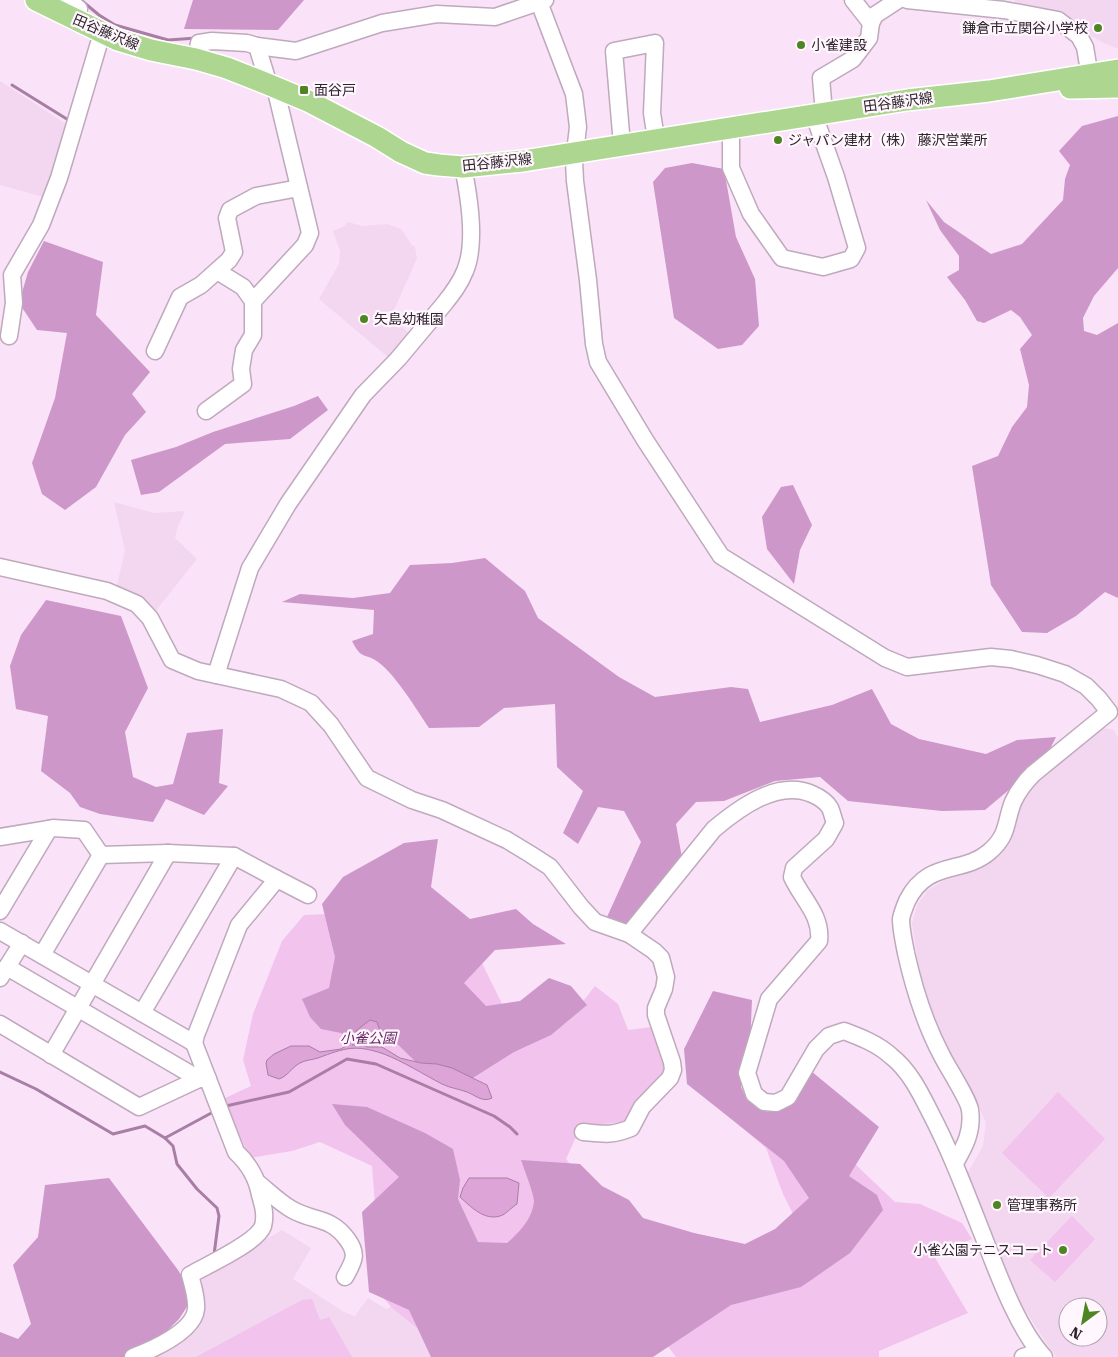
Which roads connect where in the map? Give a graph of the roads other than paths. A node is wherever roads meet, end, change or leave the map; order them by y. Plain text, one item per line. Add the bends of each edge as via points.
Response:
1 (36, 0) edge
2 (853, 0) edge
3 (898, 0) edge
4 (907, 0) edge
5 (542, 1) edge
6 (1007, 5) edge
7 (71, 9) edge
8 (871, 24) junction
9 (104, 33) junction
10 (257, 46) junction
11 (196, 59) junction
12 (1118, 70) edge
13 (1104, 82) edge
14 (272, 86) junction
15 (819, 114) junction
16 (731, 128) junction
17 (656, 139) junction
18 (622, 145) junction
19 (575, 152) junction
20 (463, 167) junction
21 (299, 188) junction
22 (217, 271) junction
23 (253, 301) junction
24 (0, 328) edge
25 (155, 351) dead end
26 (206, 411) dead end
27 (0, 567) edge
28 (216, 675) junction
29 (49, 829) junction
30 (0, 837) edge
31 (168, 853) junction
32 (101, 855) junction
33 (234, 856) junction
34 (277, 880) junction
35 (308, 896) dead end
36 (0, 912) edge
37 (0, 931) edge
38 (629, 934) junction
39 (22, 943) junction
40 (42, 955) junction
41 (3, 972) edge
42 (92, 984) junction
43 (78, 1009) junction
44 (142, 1013) junction
45 (0, 1024) edge
46 (194, 1043) junction
47 (51, 1055) junction
48 (203, 1079) junction
49 (583, 1132) dead end
50 (955, 1164) junction
51 (258, 1183) junction
52 (345, 1277) dead end
53 (1042, 1354) edge
54 (133, 1357) edge
55 (1023, 1357) edge

1 - 7 main road, 田谷藤沢線
2 - 8 street
3 - 8 street via 875,15
4 - 6 street
5 - 10 street via 495,17 437,14 382,22 296,51
5 - 19 street via 574,94 578,127
6 - 13 street via 1058,20 1079,36
7 - 9 main road, 田谷藤沢線
8 - 15 street via 869,38 853,59 821,78
9 - 11 main road, 田谷藤沢線 via 138,47
9 - 24 street via 41,226 12,275 14,303 10,336
10 - 11 street via 212,41 199,43
10 - 14 street
11 - 14 main road, 田谷藤沢線
12 - 13 main road, 田谷藤沢線
13 - 15 main road, 田谷藤沢線 via 906,100
14 - 20 main road, 田谷藤沢線 via 348,121 412,158
14 - 21 street
15 - 16 main road, 田谷藤沢線
15 - 16 street via 857,248 852,259 823,267 782,258 751,214 732,168
16 - 17 main road, 田谷藤沢線
17 - 18 main road, 田谷藤沢線
17 - 18 street via 652,113 655,44 614,51
18 - 19 main road, 田谷藤沢線
19 - 20 main road, 田谷藤沢線
19 - 50 street via 575,181 598,362 721,556 885,658 907,667 991,657 1011,659 1066,674 1086,686 1108,712 1023,785 1013,802 1006,830 999,842 975,860 931,874 916,886 901,918 912,979 925,1020 970,1108 971,1127
20 - 28 street via 470,200 470,252 466,270 444,304 351,411 288,504 250,568
21 - 22 street via 256,196 230,210 227,218 234,252
21 - 23 street via 310,233 305,245
22 - 23 street via 243,287
22 - 25 street via 180,297
23 - 26 street via 253,335 244,350 241,369 244,384
27 - 28 street via 107,591 136,604 150,618 172,660
28 - 38 street via 281,689 311,703 331,725 367,778 507,840 550,867 595,922
29 - 30 street
29 - 32 street via 84,830
29 - 36 street
31 - 32 street
31 - 33 street
31 - 42 street
32 - 40 street
33 - 34 street
33 - 44 street
34 - 35 street
34 - 46 street via 239,924
37 - 39 street
38 - 49 street via 654,950 664,966 664,989 656,1008 673,1070 670,1078 642,1107 631,1128 611,1134
38 - 50 street via 714,829 731,816 755,800 778,792 805,791 822,799 830,807 835,822 826,839 794,868 792,877 816,916 819,941 769,999 747,1073 754,1094 764,1102 776,1103 788,1097 816,1049 828,1036 844,1030 891,1055 908,1073
39 - 40 street
39 - 41 street
40 - 42 street
41 - 43 street
42 - 43 street
42 - 44 street
43 - 47 street
43 - 48 street
44 - 46 street
45 - 47 street
46 - 48 street
47 - 48 street via 139,1107
48 - 51 street via 236,1152 246,1161
50 - 53 street via 1003,1286
51 - 52 street via 292,1209 333,1224 342,1232 354,1255
51 - 54 street via 264,1214 263,1226 257,1236 190,1275 196,1311 189,1324 160,1346
53 - 55 street

